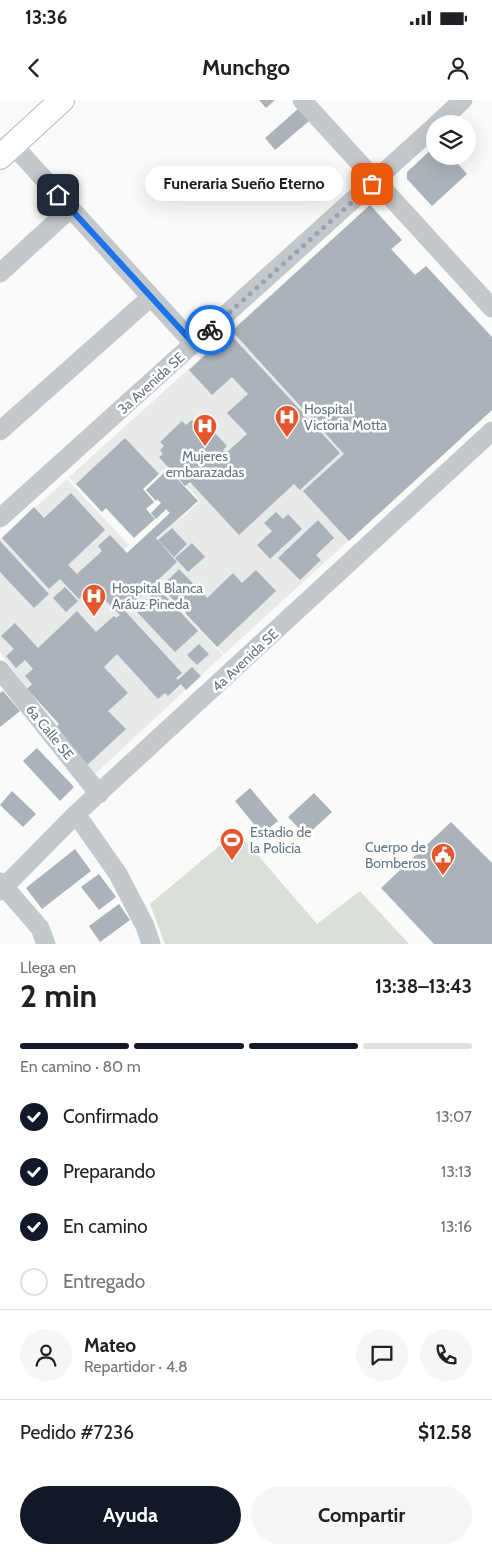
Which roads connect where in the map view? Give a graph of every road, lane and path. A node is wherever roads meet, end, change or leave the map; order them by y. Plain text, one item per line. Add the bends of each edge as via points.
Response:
1 (62, 100) edge
2 (302, 100) edge
3 (463, 100) edge
4 (447, 115) edge
5 (426, 134) edge
6 (6, 151) edge
7 (375, 181) junction
8 (71, 208) junction
9 (0, 273) edge
10 (151, 297) junction
11 (492, 308) edge
12 (194, 344) junction
13 (0, 431) edge
14 (492, 431) edge
15 (0, 518) edge
16 (0, 670) edge
17 (99, 794) junction
18 (76, 814) junction
19 (2, 886) edge
20 (46, 944) edge
21 (150, 944) edge

1 - 6 main road
2 - 7 street
3 - 4 street, 3a Avenida SE
5 - 7 street, 3a Avenida SE
6 - 8 street
7 - 11 street
7 - 12 street, 3a Avenida SE
8 - 9 street
8 - 10 street
10 - 12 street
10 - 13 street
12 - 15 street, 3a Avenida SE
14 - 17 street, 4a Avenida SE
16 - 17 street, 6a Calle SE
17 - 18 street, 4a Avenida SE
18 - 19 street, 4a Avenida SE
18 - 21 street via 118,874 145,926
19 - 20 street via 40,928

